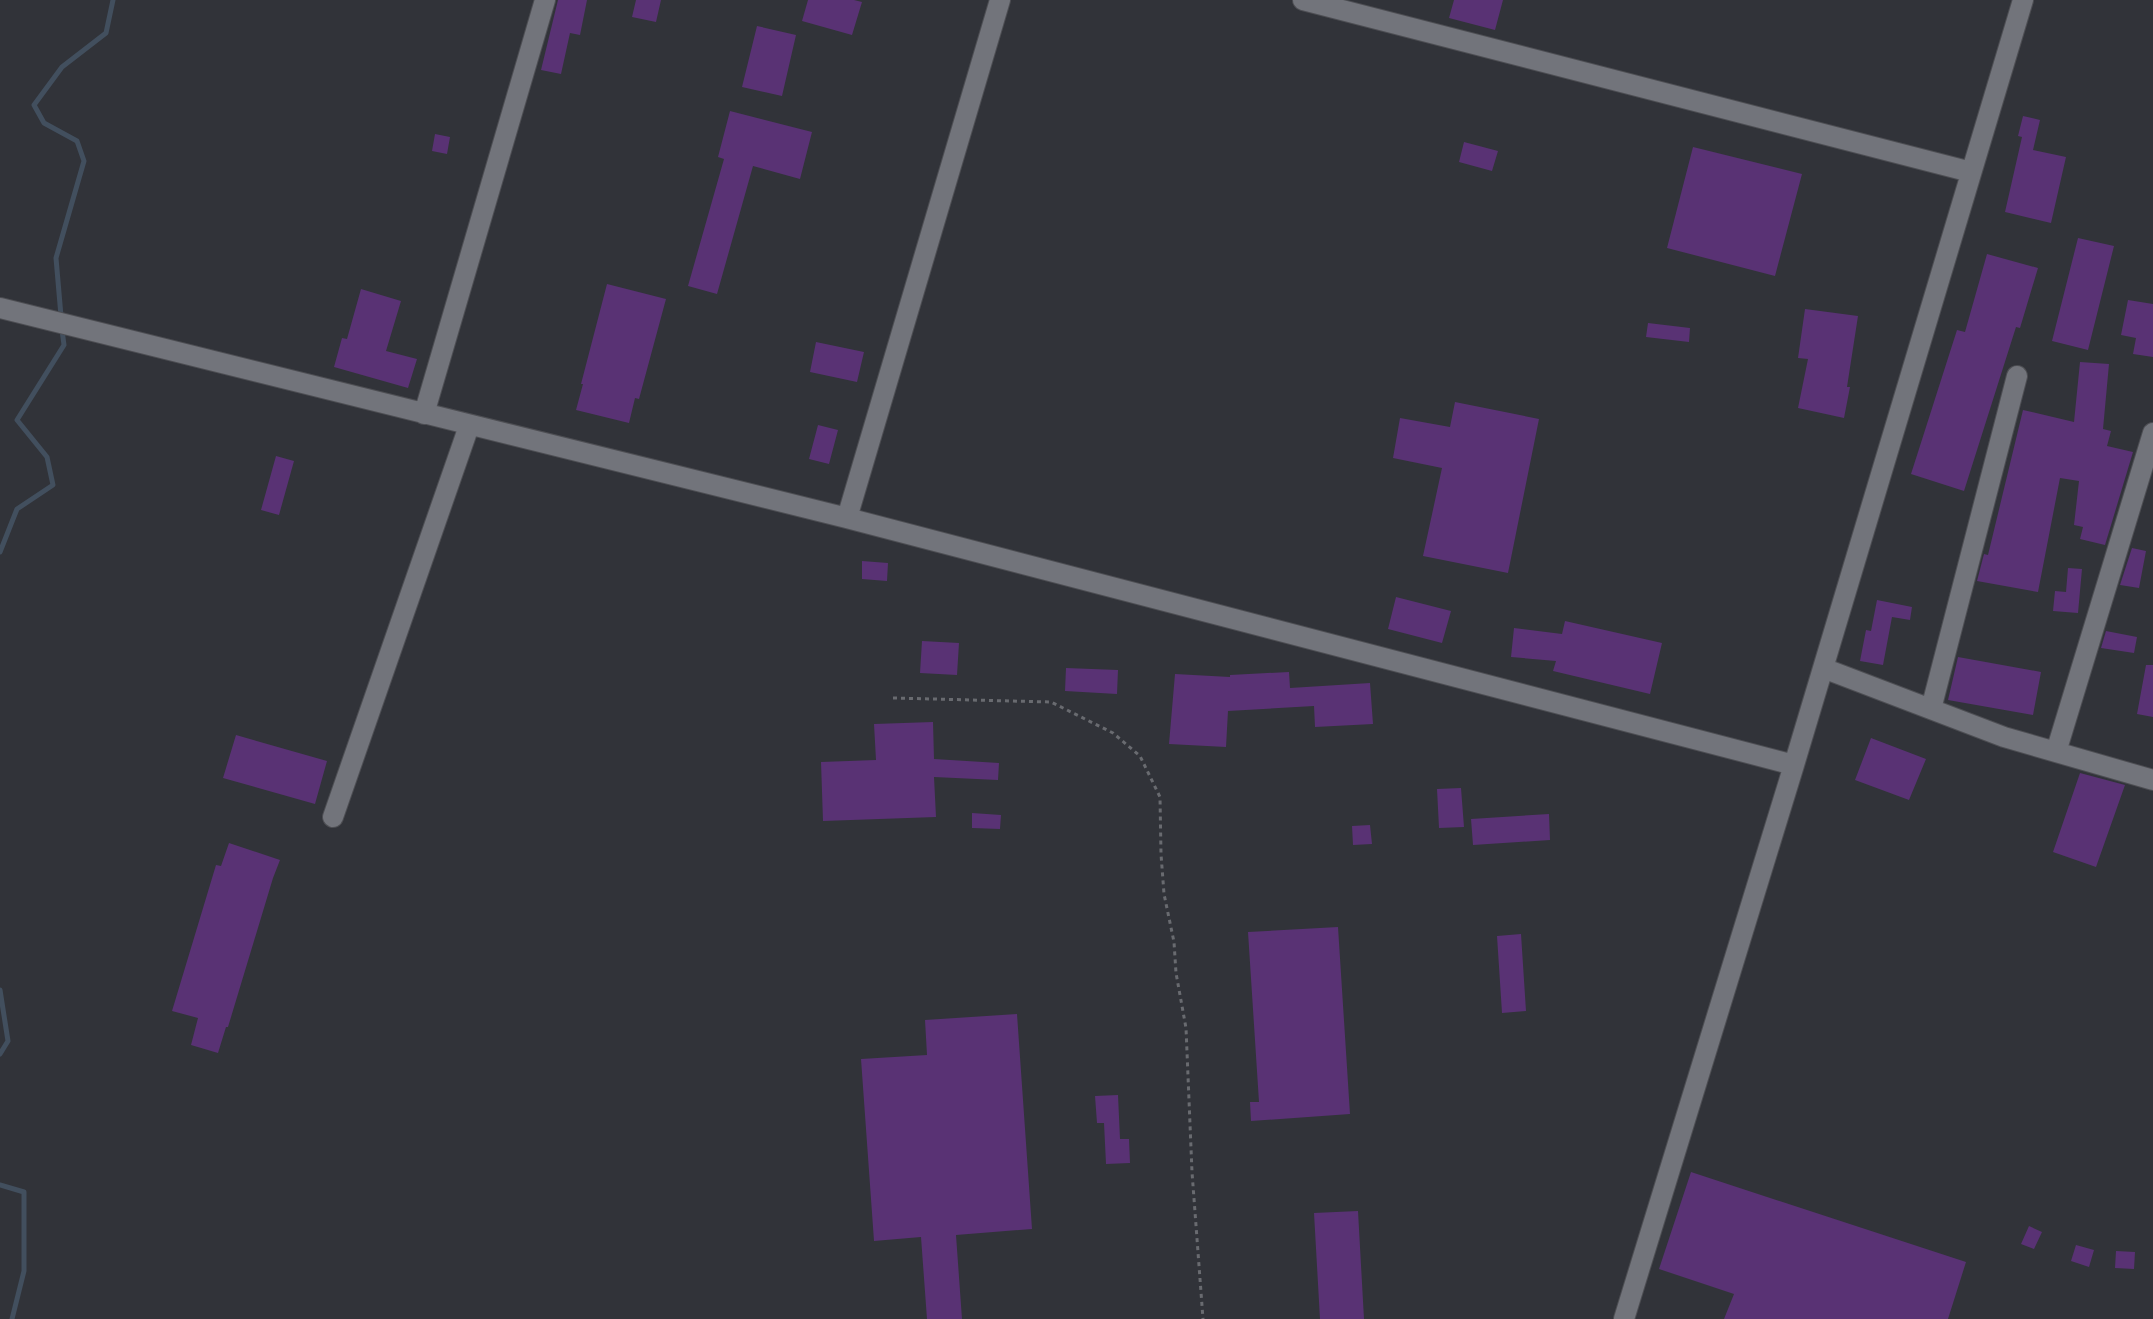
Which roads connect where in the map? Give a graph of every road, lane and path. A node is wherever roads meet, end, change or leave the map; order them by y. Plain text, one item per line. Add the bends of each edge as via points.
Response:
1 (545, 0) edge
2 (1000, 0) edge
3 (1303, 0) edge
4 (2023, 0) edge
5 (1971, 172) junction
6 (0, 308) edge
7 (2017, 376) dead end
8 (424, 414) junction
9 (469, 426) junction
10 (2153, 433) edge
11 (847, 518) junction
12 (1823, 668) junction
13 (893, 698) dead end
14 (1931, 709) junction
15 (2056, 752) junction
16 (1794, 765) junction
17 (2153, 780) edge
18 (333, 817) dead end
19 (1203, 1319) edge
20 (1624, 1319) edge

1 - 8 street
2 - 11 street
3 - 5 street
4 - 5 street
5 - 12 street
6 - 8 street
7 - 14 street
8 - 9 street
9 - 11 street
9 - 18 street
10 - 15 street
11 - 16 street
12 - 14 street
12 - 16 street
13 - 19 path via 1051,702 1113,733 1140,756 1160,797 1164,894 1186,1028
14 - 15 street
15 - 17 street
16 - 20 street

